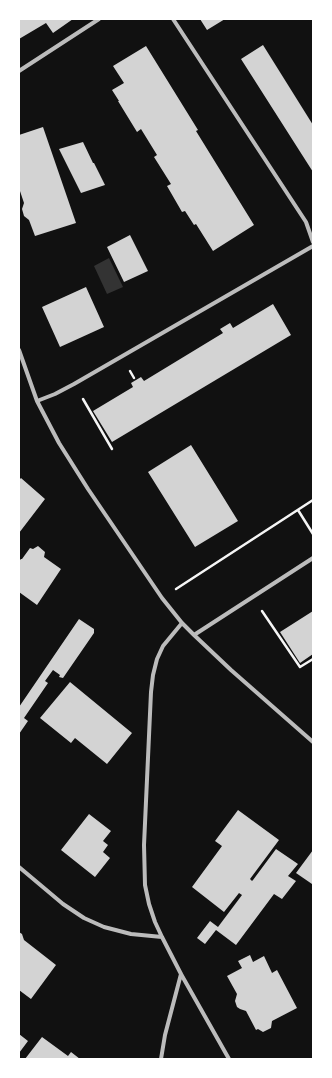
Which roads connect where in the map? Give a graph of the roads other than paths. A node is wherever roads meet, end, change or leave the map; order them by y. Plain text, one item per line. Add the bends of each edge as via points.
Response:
1 (99, 19) edge
2 (173, 19) edge
3 (19, 71) edge
4 (313, 242) edge
5 (313, 246) edge
6 (19, 350) edge
7 (37, 401) junction
8 (313, 558) edge
9 (182, 623) junction
10 (194, 635) junction
11 (313, 742) edge
12 (19, 867) edge
13 (162, 937) junction
14 (181, 974) junction
15 (161, 1059) edge
16 (229, 1059) edge

1 - 3 street
2 - 4 street via 306,222
5 - 7 street via 74,384
6 - 7 street
7 - 9 street via 59,443 88,489 152,585
8 - 10 street
9 - 10 street
9 - 13 street via 163,646 157,659 151,692 144,867 149,904
10 - 11 street
12 - 13 street via 84,918 104,927 131,934
13 - 14 street
14 - 15 street
14 - 16 street

